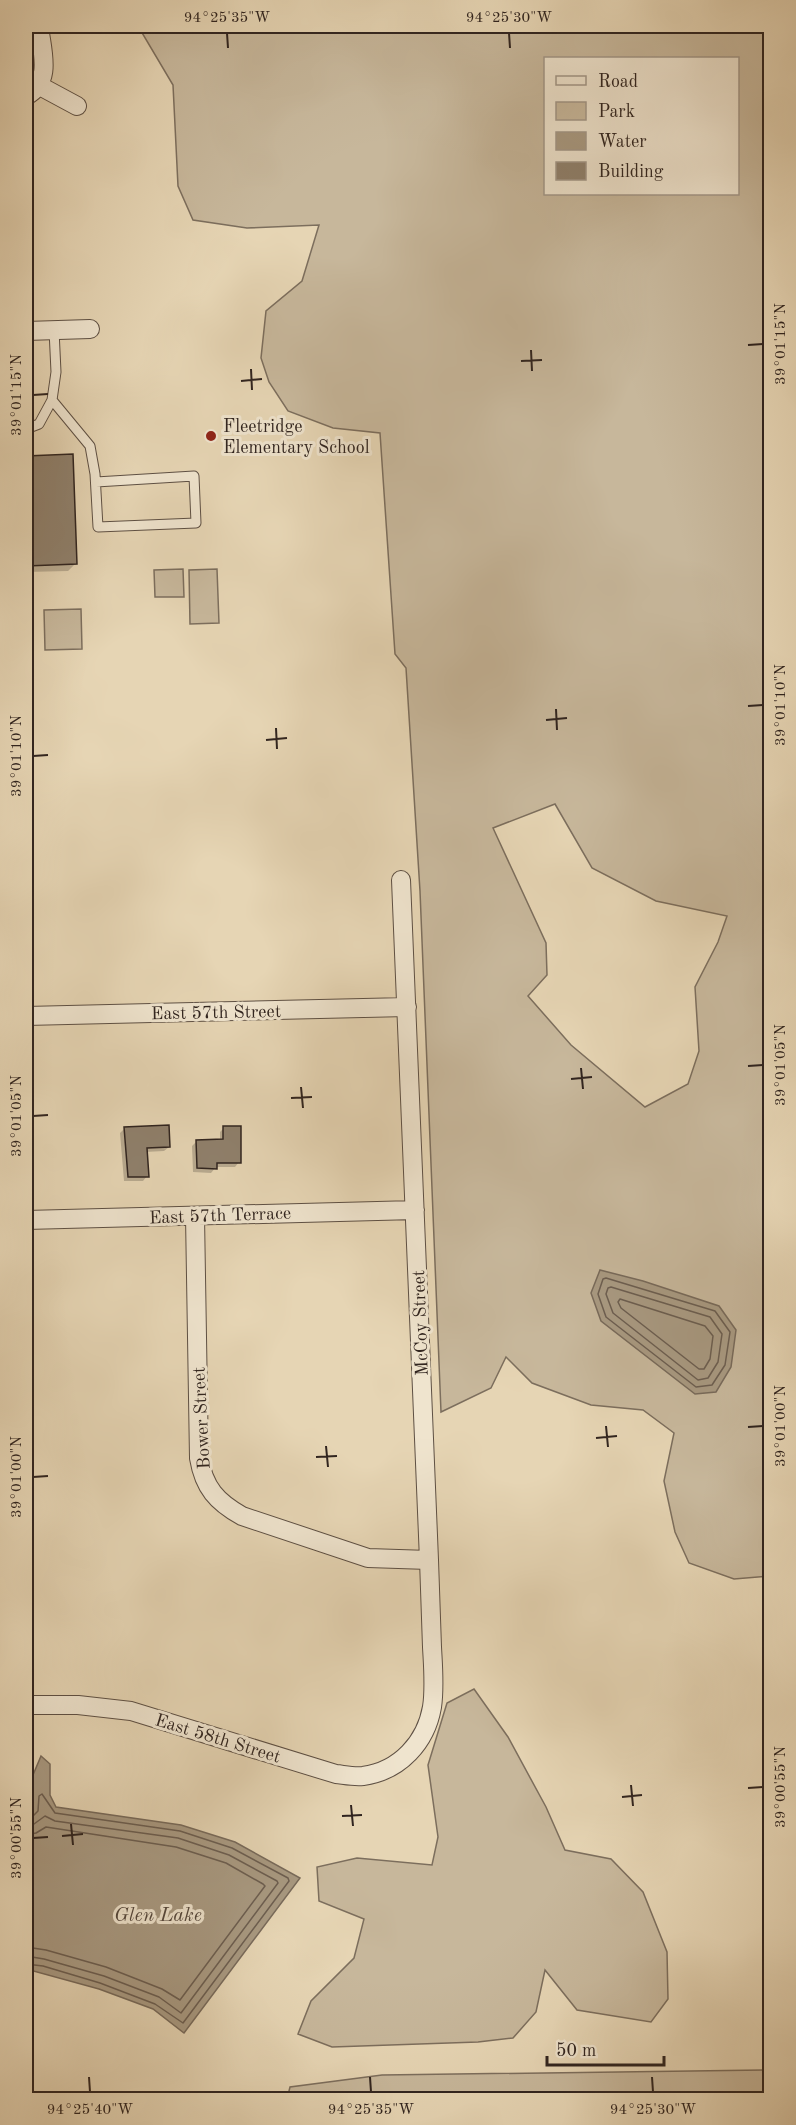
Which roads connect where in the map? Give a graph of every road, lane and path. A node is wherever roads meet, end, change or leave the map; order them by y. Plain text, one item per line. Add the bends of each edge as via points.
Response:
1 (39, 26) edge
2 (32, 91) edge
3 (77, 106) dead end
4 (90, 329) dead end
5 (26, 330) edge
6 (54, 330) junction
7 (52, 400) junction
8 (26, 429) edge
9 (96, 482) junction
10 (401, 880) dead end
11 (407, 1007) junction
12 (26, 1016) edge
13 (415, 1210) junction
14 (195, 1216) junction
15 (26, 1220) edge
16 (429, 1560) junction
17 (26, 1705) edge
18 (404, 1758) joint

1 - 2 street via 44,74
2 - 3 street
4 - 6 street
5 - 6 street
6 - 7 lane via 56,372
7 - 8 lane via 39,424
7 - 9 lane via 90,446
9 - 9 lane via 98,526 196,523 194,476
10 - 11 street, McCoy Street
11 - 12 street, East 57th Street
11 - 13 street, McCoy Street
13 - 14 street, East 57th Terrace
13 - 16 street, McCoy Street
14 - 15 street, East 57th Terrace
14 - 16 street, Bower Street via 199,1458 210,1490 224,1506 242,1516 368,1558
16 - 18 street, McCoy Street via 432,1704 428,1724
17 - 18 street, East 58th Street via 131,1711 336,1774 361,1776 380,1772

